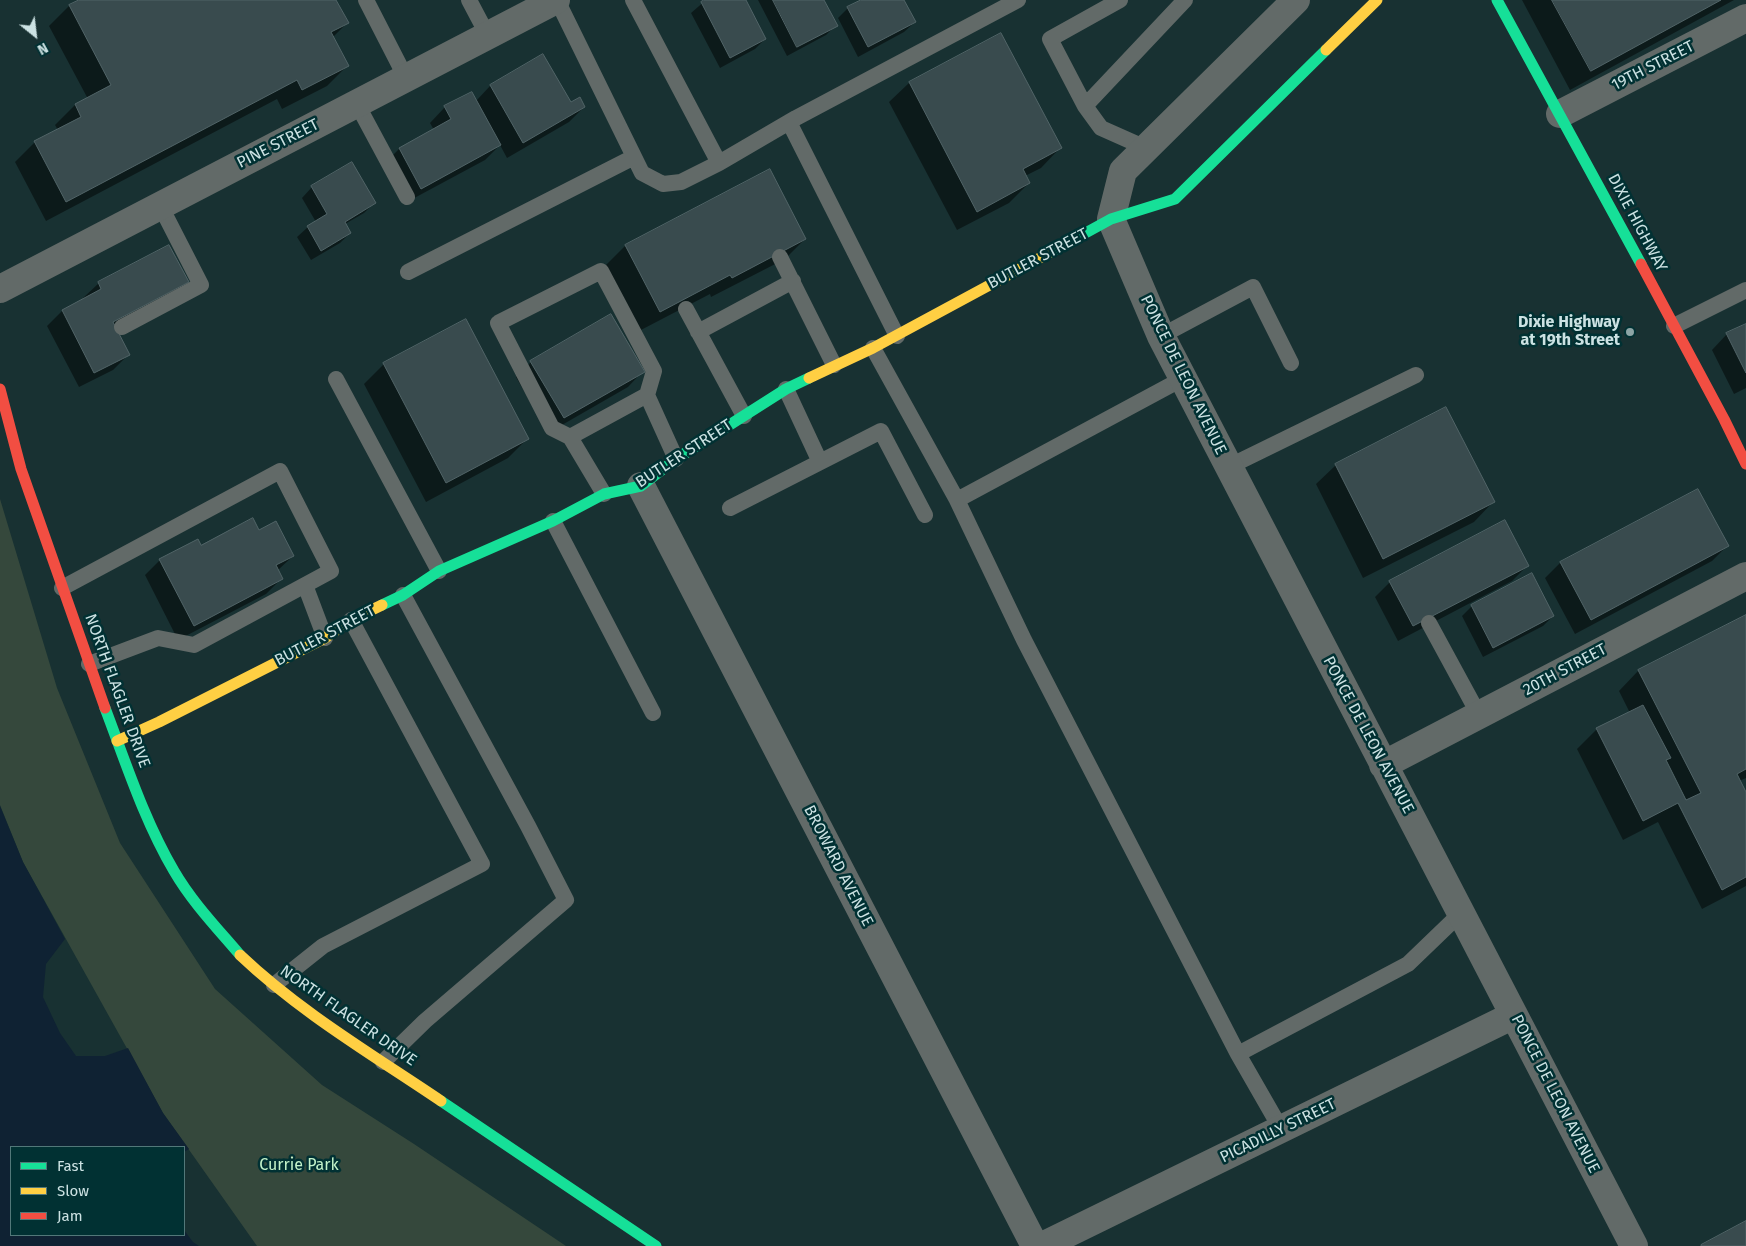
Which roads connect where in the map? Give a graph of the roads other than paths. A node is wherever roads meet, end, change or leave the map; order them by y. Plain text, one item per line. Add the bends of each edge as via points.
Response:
1 (366, 0) edge
2 (469, 0) edge
3 (556, 0) edge
4 (633, 0) edge
5 (1018, 0) edge
6 (1120, 0) edge
7 (1185, 0) edge
8 (1296, 0) edge
9 (1377, 0) edge
10 (1497, 0) edge
11 (1746, 18) edge
12 (488, 36) junction
13 (406, 78) junction
14 (357, 104) junction
15 (1085, 106) junction
16 (1560, 114) junction
17 (789, 122) junction
18 (1146, 148) junction
19 (634, 156) junction
20 (719, 163) junction
21 (407, 197) dead end
22 (160, 205) junction
23 (1112, 219) junction
24 (780, 257) dead end
25 (408, 272) dead end
26 (793, 281) junction
27 (0, 288) edge
28 (1746, 290) edge
29 (686, 309) dead end
30 (1674, 326) junction
31 (122, 327) dead end
32 (698, 332) junction
33 (896, 336) junction
34 (1161, 336) junction
35 (873, 348) junction
36 (1292, 363) dead end
37 (834, 365) junction
38 (1416, 375) dead end
39 (336, 379) dead end
40 (1182, 379) junction
41 (786, 388) junction
42 (0, 389) edge
43 (647, 396) junction
44 (744, 416) junction
45 (570, 437) junction
46 (676, 459) junction
47 (820, 462) junction
48 (1746, 464) edge
49 (1228, 467) junction
50 (641, 486) junction
51 (604, 494) junction
52 (957, 500) junction
53 (730, 508) dead end
54 (925, 515) dead end
55 (553, 521) junction
56 (439, 571) junction
57 (1746, 576) edge
58 (305, 585) junction
59 (62, 588) junction
60 (403, 595) junction
61 (351, 620) junction
62 (1429, 623) dead end
63 (325, 638) junction
64 (89, 664) junction
65 (653, 713) dead end
66 (1480, 715) junction
67 (117, 741) junction
68 (1383, 765) junction
69 (1461, 913) junction
70 (274, 985) junction
71 (1514, 1015) junction
72 (1238, 1054) junction
73 (383, 1062) junction
74 (1281, 1129) junction
75 (656, 1246) edge
76 (1035, 1246) edge
77 (1042, 1246) edge
78 (1634, 1246) edge

1 - 13 lane
2 - 12 lane
3 - 12 street, PINE STREET
3 - 19 lane
4 - 20 lane
5 - 17 lane
6 - 15 lane via 1050,39
7 - 15 lane
8 - 18 street
9 - 23 street, BUTLER STREET via 1175,200
10 - 16 street, DIXIE HIGHWAY
11 - 16 street, 19TH STREET
12 - 13 street, PINE STREET
13 - 14 street, PINE STREET
14 - 21 lane
14 - 22 street, PINE STREET
15 - 18 lane via 1101,128
16 - 30 street, DIXIE HIGHWAY
17 - 20 lane
17 - 33 lane
18 - 23 street via 1123,171
19 - 20 lane via 642,173 663,184 681,182
19 - 25 lane
22 - 27 street, PINE STREET
22 - 31 lane via 201,285
23 - 33 street, BUTLER STREET
23 - 34 street, PONCE DE LEON AVENUE
24 - 26 lane
26 - 32 lane
26 - 37 lane
28 - 30 lane
29 - 32 lane
30 - 48 street, DIXIE HIGHWAY
32 - 44 lane
33 - 35 street, BUTLER STREET
34 - 36 lane via 1253,287
34 - 40 street, PONCE DE LEON AVENUE
35 - 37 street, BUTLER STREET
35 - 52 lane
37 - 41 street, BUTLER STREET
38 - 49 lane
39 - 56 lane
40 - 49 street, PONCE DE LEON AVENUE
40 - 52 lane
41 - 44 street, BUTLER STREET
41 - 47 lane
42 - 59 street, NORTH FLAGLER DRIVE via 21,469
43 - 45 lane
43 - 45 lane via 654,372 601,271 498,323 552,428
43 - 46 lane
44 - 46 street, BUTLER STREET
45 - 51 lane
46 - 50 street, BUTLER STREET
47 - 53 lane
47 - 54 lane via 881,431
49 - 68 street, PONCE DE LEON AVENUE
50 - 51 street, BUTLER STREET
50 - 76 street, BROWARD AVENUE
51 - 55 street, BUTLER STREET
52 - 72 lane via 1024,640
55 - 56 street, BUTLER STREET
55 - 65 lane
56 - 60 street, BUTLER STREET
57 - 66 street, 20TH STREET
58 - 59 lane via 331,571 280,471
58 - 63 lane
58 - 64 lane via 194,645 158,638
59 - 64 street, NORTH FLAGLER DRIVE
60 - 61 street, BUTLER STREET
60 - 73 lane via 566,900 424,1021
61 - 63 street, BUTLER STREET
61 - 70 lane via 482,864 323,946
62 - 66 lane
63 - 67 street, BUTLER STREET
64 - 67 street, NORTH FLAGLER DRIVE
66 - 68 street, 20TH STREET
67 - 70 street, NORTH FLAGLER DRIVE via 144,813 174,871 229,942
68 - 69 street, PONCE DE LEON AVENUE
69 - 71 street, PONCE DE LEON AVENUE
69 - 72 lane via 1408,964
70 - 73 street, NORTH FLAGLER DRIVE
71 - 74 street, PICADILLY STREET
71 - 78 street, PONCE DE LEON AVENUE
72 - 74 lane
73 - 75 street, NORTH FLAGLER DRIVE
74 - 77 street, PICADILLY STREET

